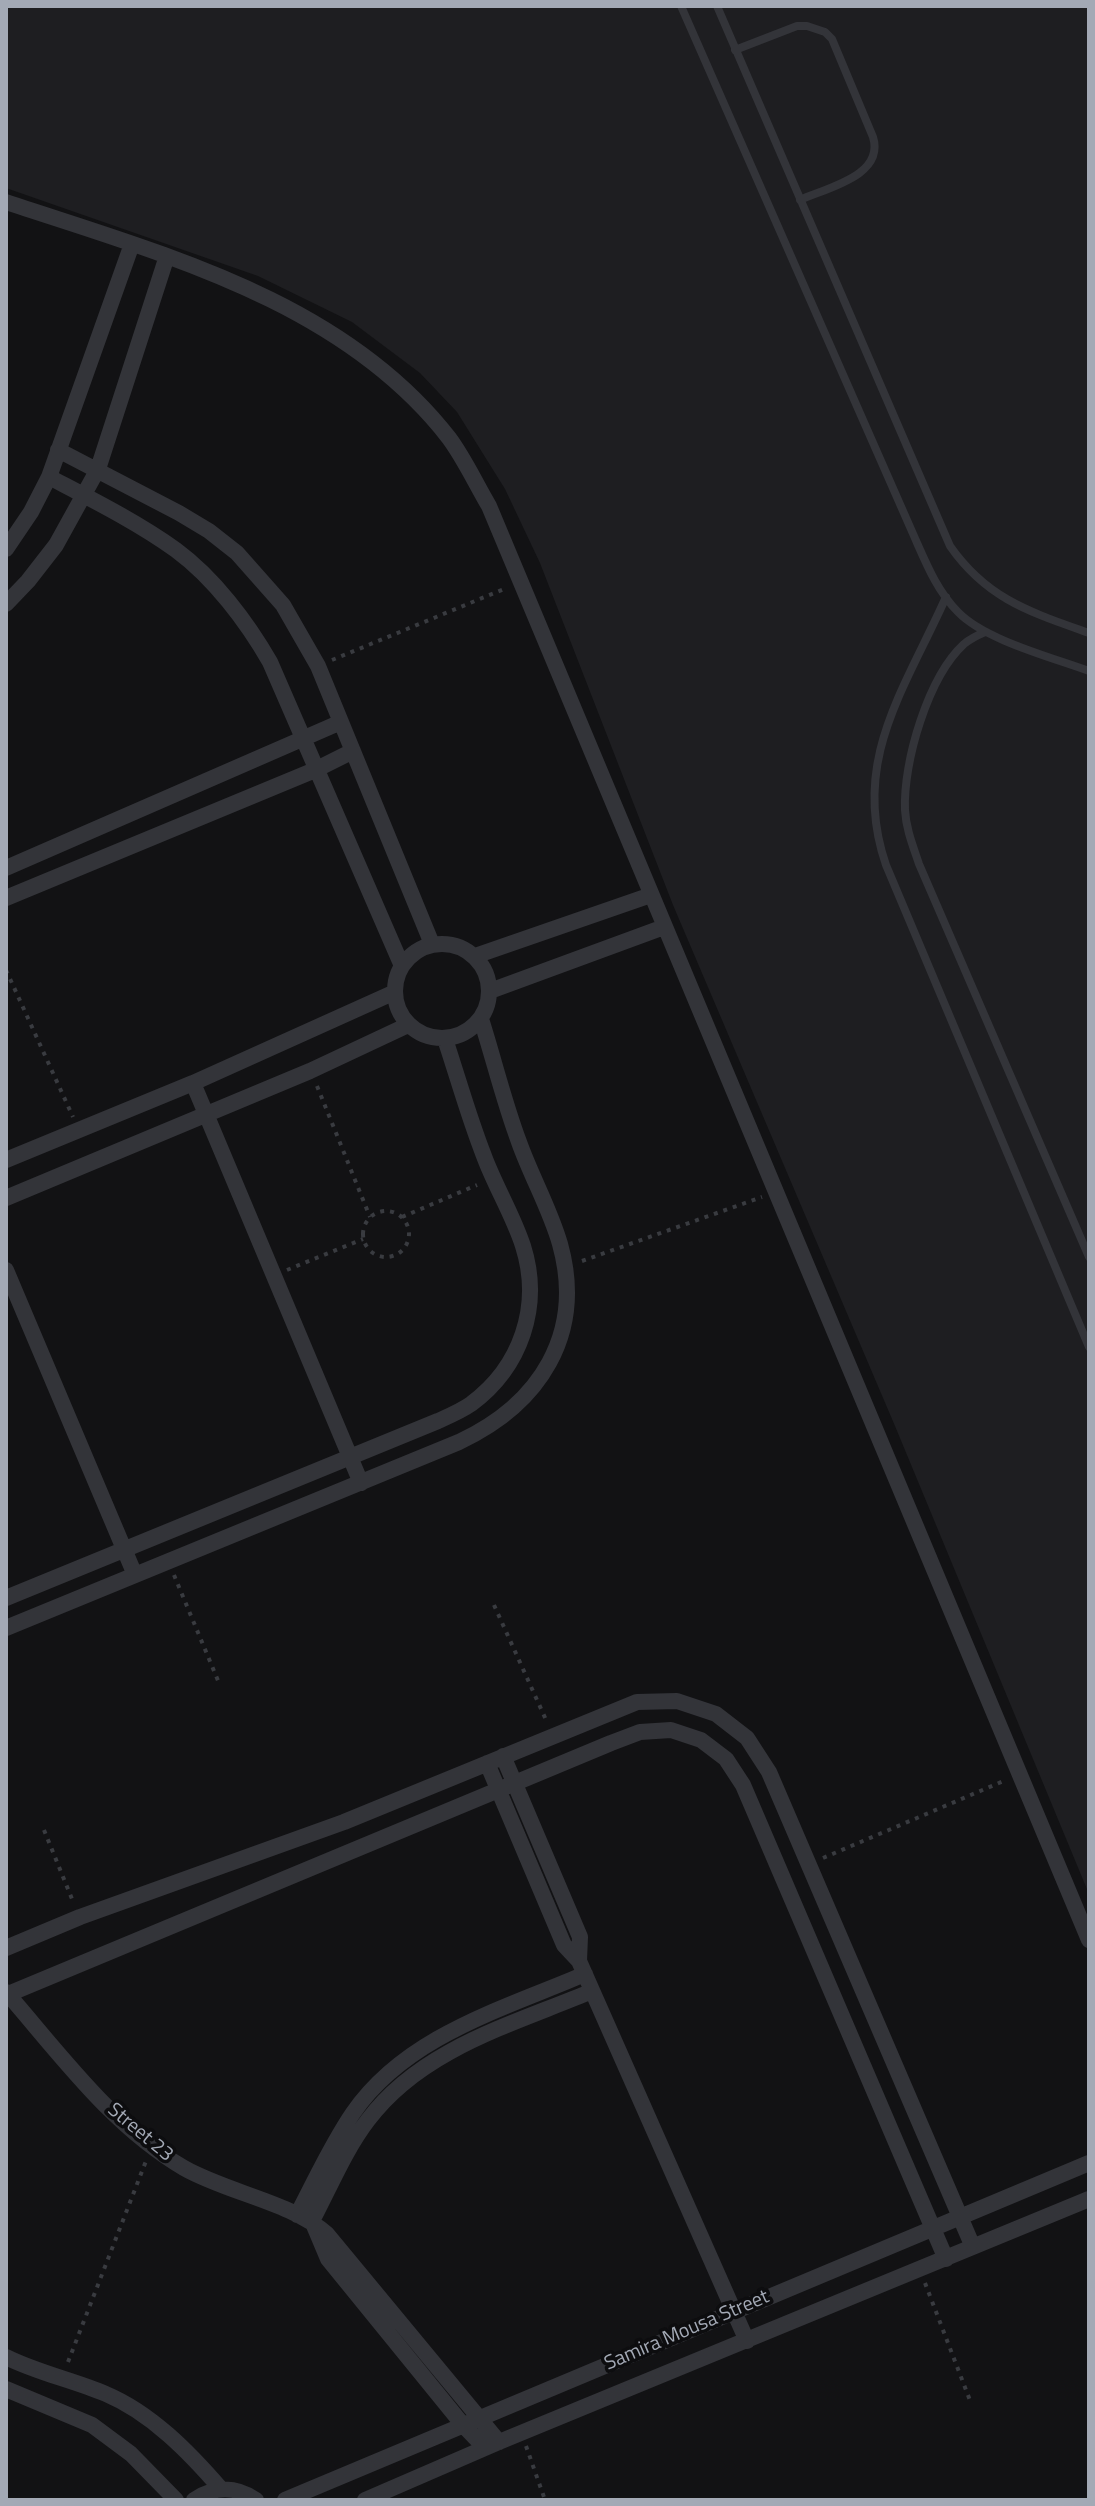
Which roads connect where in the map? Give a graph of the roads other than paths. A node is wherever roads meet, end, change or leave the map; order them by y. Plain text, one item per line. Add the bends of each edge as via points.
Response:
1 (681, 6) edge
2 (717, 6) edge
3 (735, 50) junction
4 (800, 200) junction
5 (6, 202) edge
6 (132, 244) junction
7 (167, 256) junction
8 (58, 450) junction
9 (98, 469) junction
10 (49, 477) junction
11 (85, 496) junction
12 (6, 549) edge
13 (946, 597) junction
14 (6, 604) edge
15 (985, 632) junction
16 (1089, 633) edge
17 (1089, 671) edge
18 (341, 722) junction
19 (303, 740) junction
20 (353, 751) junction
21 (315, 770) junction
22 (6, 868) edge
23 (651, 895) junction
24 (6, 898) edge
25 (664, 927) junction
26 (432, 944) junction
27 (475, 956) junction
28 (402, 966) junction
29 (490, 991) junction
30 (395, 992) junction
31 (481, 1019) junction
32 (408, 1025) junction
33 (445, 1039) junction
34 (193, 1083) junction
35 (206, 1115) junction
36 (6, 1160) edge
37 (6, 1198) edge
38 (1089, 1257) edge
39 (6, 1270) edge
40 (1089, 1347) edge
41 (351, 1458) junction
42 (361, 1483) junction
43 (125, 1550) junction
44 (135, 1575) junction
45 (6, 1598) edge
46 (6, 1628) edge
47 (503, 1756) junction
48 (487, 1763) junction
49 (506, 1786) junction
50 (1089, 1940) edge
51 (6, 1948) edge
52 (582, 1967) junction
53 (592, 1991) junction
54 (7, 1994) edge
55 (1089, 2163) edge
56 (1089, 2199) edge
57 (960, 2217) junction
58 (305, 2218) junction
59 (933, 2228) junction
60 (973, 2247) junction
61 (946, 2259) junction
62 (734, 2312) junction
63 (747, 2341) junction
64 (6, 2357) edge
65 (6, 2389) edge
66 (480, 2418) junction
67 (463, 2425) junction
68 (492, 2445) junction
69 (221, 2489) junction
70 (176, 2500) edge
71 (194, 2500) edge
72 (256, 2500) edge
73 (285, 2500) edge
74 (365, 2500) edge

1 - 13 lane via 914,536
2 - 3 lane
3 - 4 lane
3 - 4 lane via 797,26 816,28 832,39 875,150 863,172
4 - 16 lane via 950,546 976,579 1010,603
5 - 6 street
6 - 7 street
6 - 8 street
7 - 9 street
7 - 23 street via 294,310 350,344 449,438 489,506
8 - 9 street
8 - 10 street
9 - 11 street
9 - 18 street via 179,513 237,553 303,635
10 - 11 street
10 - 12 street
11 - 14 street via 56,545
11 - 19 street via 178,552 230,603 270,662
13 - 15 lane
13 - 40 lane via 880,744 873,787 875,827 886,865
15 - 17 lane
15 - 38 lane via 952,657 932,693 905,791 908,833
18 - 19 street
18 - 20 street
19 - 21 street
19 - 22 street
20 - 21 street
20 - 26 street
21 - 24 street
21 - 28 street
23 - 25 street
23 - 27 street
25 - 29 street
25 - 50 street
26 - 27 street via 463,948
26 - 28 street
27 - 29 street
28 - 30 street
29 - 31 street
30 - 32 street
30 - 34 street
31 - 33 street
31 - 42 street via 518,1140 559,1241 567,1299 562,1330 535,1387 514,1410 488,1429
32 - 33 street
32 - 35 street
33 - 41 street via 483,1155 522,1245 529,1271 527,1323 515,1355 495,1384 469,1406
34 - 35 street
34 - 36 street
35 - 37 street
35 - 41 street
39 - 43 street
41 - 42 street
41 - 43 street
42 - 44 street
43 - 44 street
43 - 45 street
44 - 46 street
47 - 48 street
47 - 49 street
47 - 57 street via 637,1702 677,1701 716,1714 747,1738 769,1772
48 - 49 street
48 - 51 street
49 - 52 street via 564,1945
49 - 54 street
49 - 59 street via 640,1732 671,1730 701,1740 726,1759 743,1785
52 - 53 street
52 - 58 street via 445,2035 394,2068 353,2113
53 - 58 street via 453,2049 415,2073 368,2120
53 - 62 street
54 - 58 street, Street 23 via 100,2099 152,2145 200,2177
55 - 57 street, Samira Mousa Street
56 - 60 street, Samira Mousa Street
57 - 59 street, Samira Mousa Street
57 - 60 street
58 - 66 street via 342,2250
58 - 67 street via 328,2259
59 - 61 street
59 - 62 street, Samira Mousa Street
60 - 61 street, Samira Mousa Street
61 - 63 street, Samira Mousa Street
62 - 63 street
62 - 66 street, Samira Mousa Street
63 - 68 street, Samira Mousa Street
64 - 69 street via 107,2395 147,2419
65 - 70 street via 92,2425 131,2454
66 - 67 street, Samira Mousa Street
66 - 68 street
67 - 68 street
67 - 73 street, Samira Mousa Street
68 - 74 street, Samira Mousa Street
69 - 71 street
69 - 72 street

